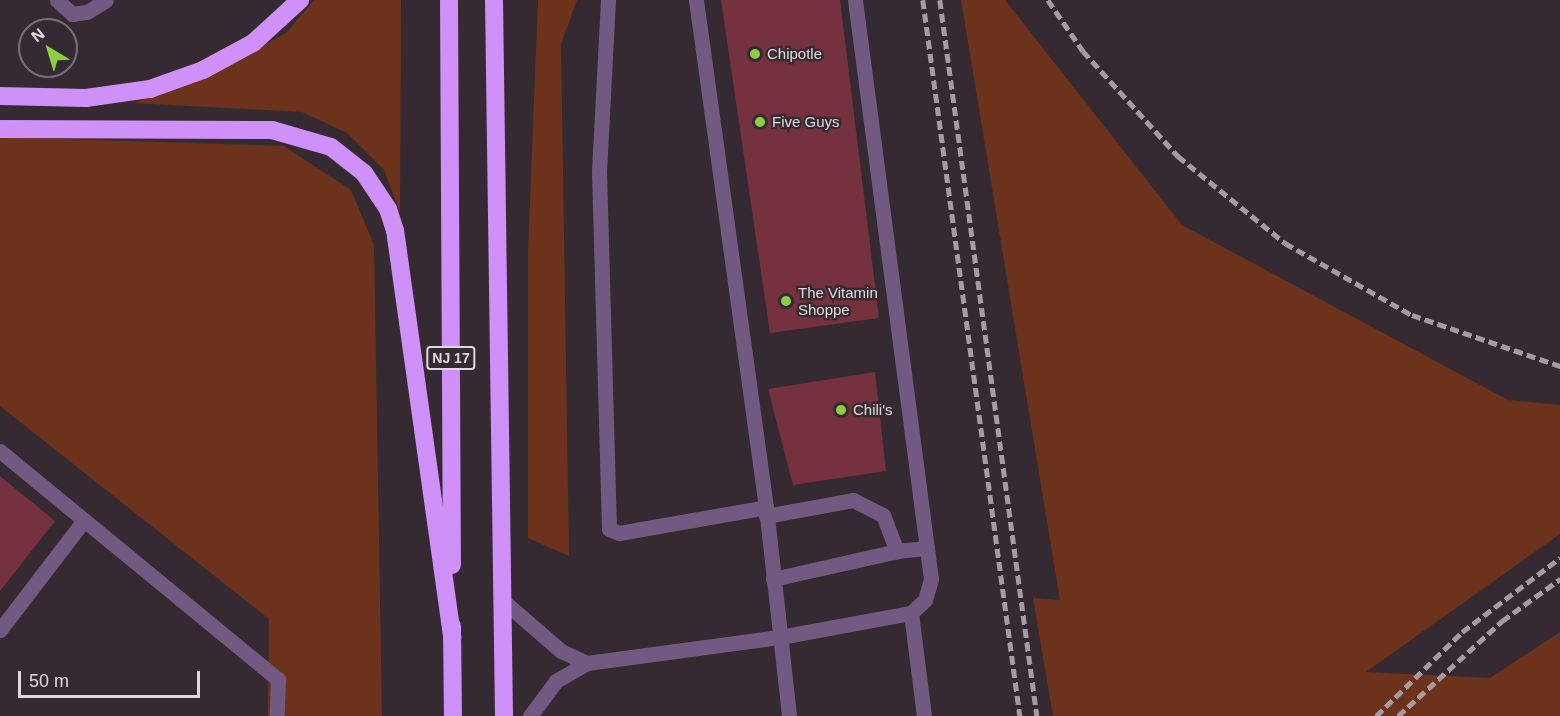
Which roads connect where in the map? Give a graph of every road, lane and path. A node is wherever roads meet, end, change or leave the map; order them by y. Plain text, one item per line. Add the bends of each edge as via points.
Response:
1 (57, 0) edge
2 (106, 0) edge
3 (300, 0) edge
4 (449, 0) edge
5 (608, 0) edge
6 (696, 0) edge
7 (855, 0) edge
8 (496, 3) edge
9 (0, 96) edge
10 (0, 129) edge
11 (0, 451) edge
12 (766, 512) junction
13 (84, 520) junction
14 (927, 548) junction
15 (897, 551) junction
16 (773, 579) junction
17 (502, 600) junction
18 (911, 613) junction
19 (0, 630) edge
20 (780, 637) junction
21 (452, 638) junction
22 (587, 663) junction
23 (277, 716) edge
24 (453, 716) edge
25 (504, 716) edge
26 (530, 716) edge
27 (789, 716) edge
28 (924, 716) edge

1 - 2 lane via 72,14 87,12
3 - 9 highway via 253,43 203,70 150,89 86,98
4 - 21 highway, NJ 17
5 - 12 lane via 599,171 609,529 619,533
6 - 12 lane
7 - 14 lane
8 - 17 highway, NJ 17
10 - 21 highway via 272,130 331,147 364,173 388,209 395,230
11 - 13 lane
12 - 15 lane via 853,500 883,515
12 - 16 lane
13 - 19 lane
13 - 23 lane via 278,679
14 - 15 lane
14 - 18 lane via 931,579 925,600
15 - 16 lane
16 - 20 lane
17 - 22 lane via 561,651
17 - 25 highway, NJ 17
18 - 20 lane
18 - 28 lane
20 - 22 lane
20 - 27 lane
21 - 24 highway, NJ 17
22 - 26 lane via 556,681

